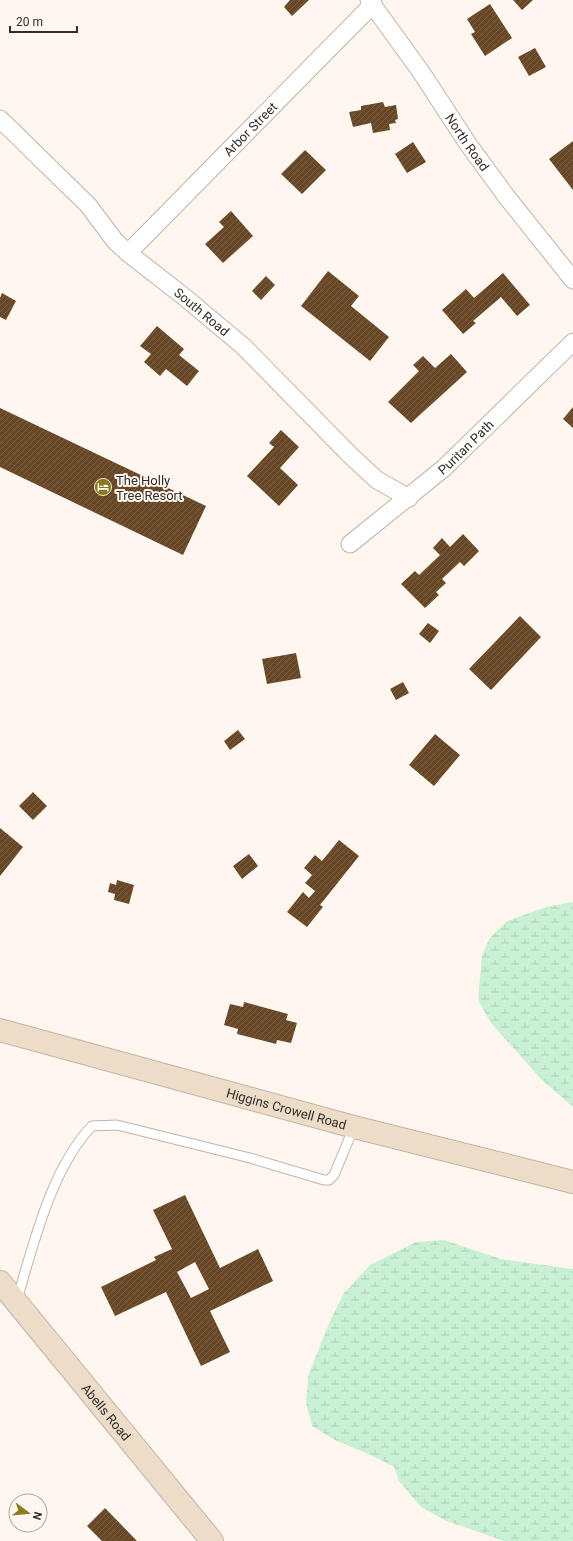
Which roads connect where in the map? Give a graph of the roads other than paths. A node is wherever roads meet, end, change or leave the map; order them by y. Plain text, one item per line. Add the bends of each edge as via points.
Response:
1 (371, 2) edge
2 (0, 119) edge
3 (128, 253) junction
4 (573, 280) edge
5 (573, 342) edge
6 (409, 498) junction
7 (350, 544) dead end
8 (0, 1030) edge
9 (354, 1127) junction
10 (573, 1182) edge
11 (0, 1282) edge
12 (16, 1303) junction
13 (212, 1541) edge

1 - 3 street, Arbor Street
1 - 4 street, North Road via 472,150
2 - 3 street, South Road via 88,205 115,241
3 - 6 street, South Road via 243,346 377,480
5 - 6 street, Puritan Path via 444,468
6 - 7 street, Puritan Path
8 - 9 main road, Higgins Crowell Road
9 - 10 main road, Higgins Crowell Road
9 - 12 lane via 334,1175 329,1180 324,1180 250,1158 117,1125 92,1126 66,1161 38,1232
11 - 12 main road, Abells Road
12 - 13 main road, Abells Road

